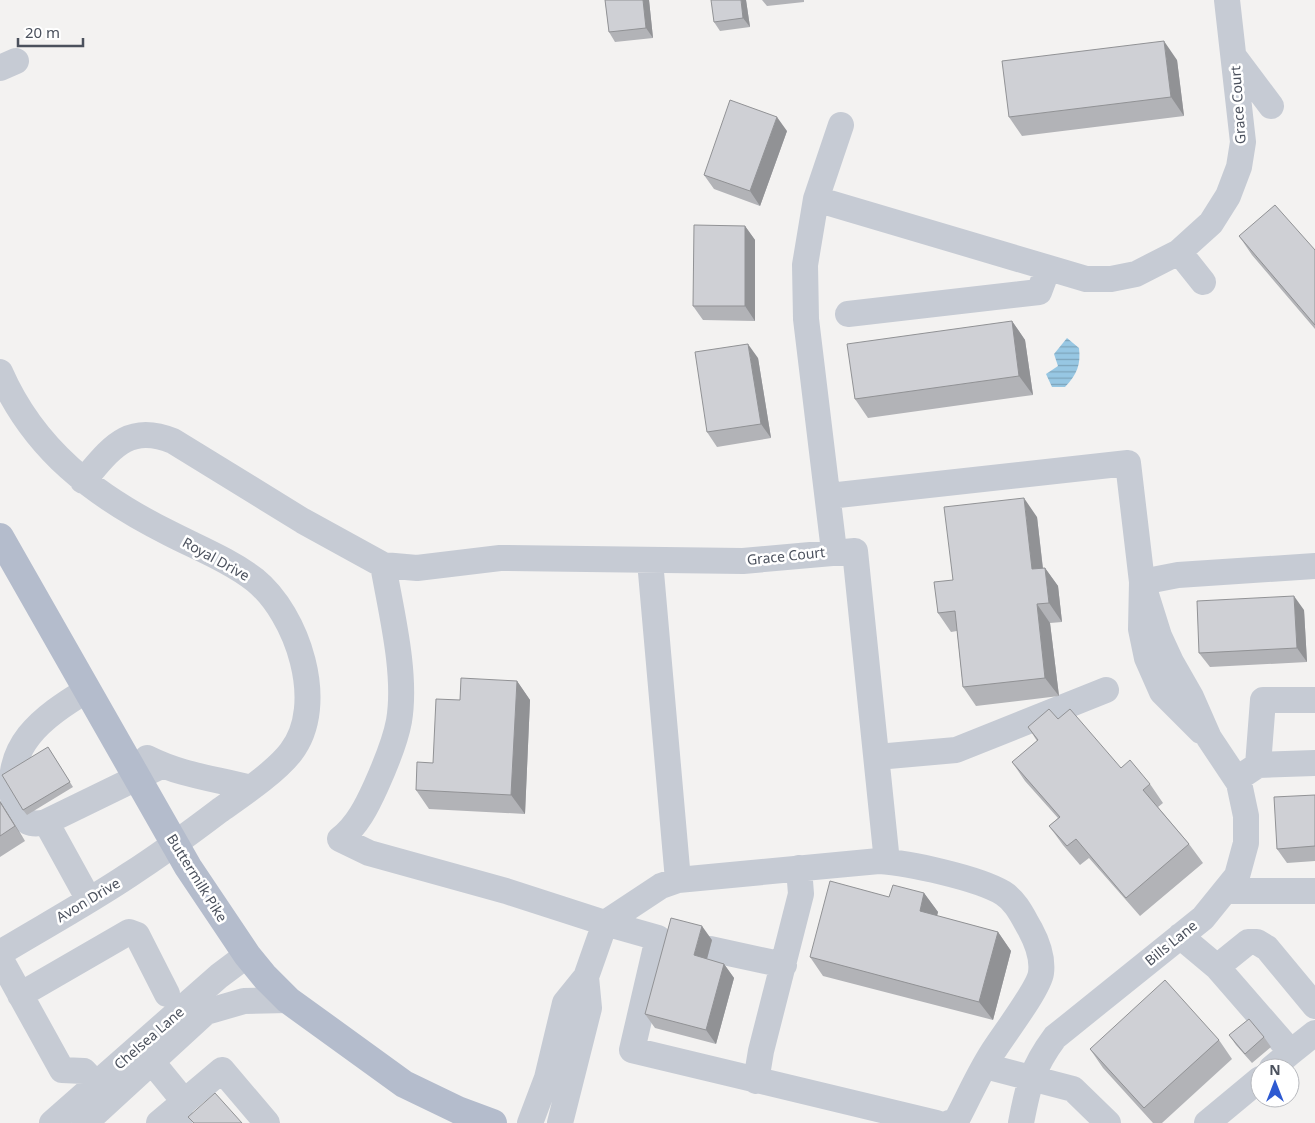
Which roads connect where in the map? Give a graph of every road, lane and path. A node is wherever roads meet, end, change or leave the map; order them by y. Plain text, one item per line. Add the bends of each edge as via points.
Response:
1 (1227, 0) edge
2 (1234, 58) junction
3 (1271, 106) dead end
4 (841, 125) dead end
5 (816, 199) junction
6 (1179, 252) junction
7 (1048, 268) junction
8 (1203, 282) dead end
9 (848, 314) dead end
10 (0, 372) edge
11 (83, 481) junction
12 (829, 496) junction
13 (0, 537) edge
14 (834, 551) junction
15 (650, 561) junction
16 (384, 564) junction
17 (1315, 566) edge
18 (1142, 582) junction
19 (87, 690) junction
20 (1106, 690) dead end
21 (1315, 700) edge
22 (118, 744) junction
23 (877, 757) junction
24 (1315, 763) edge
25 (1258, 765) junction
26 (161, 766) junction
27 (137, 778) junction
28 (1237, 780) junction
29 (251, 788) junction
30 (46, 822) junction
31 (175, 844) junction
32 (887, 862) junction
33 (799, 868) junction
34 (678, 880) junction
35 (1225, 891) junction
36 (1315, 891) edge
37 (89, 900) junction
38 (604, 923) junction
39 (1180, 936) junction
40 (710, 949) dead end
41 (0, 953) edge
42 (247, 955) junction
43 (0, 958) edge
44 (784, 965) junction
45 (1217, 967) junction
46 (586, 977) junction
47 (167, 994) dead end
48 (20, 995) junction
49 (288, 1000) junction
50 (1315, 1006) edge
51 (1315, 1033) edge
52 (1281, 1058) edge
53 (1284, 1058) edge
54 (152, 1062) junction
55 (985, 1066) junction
56 (1030, 1079) junction
57 (756, 1081) junction
58 (96, 1084) junction
59 (1250, 1086) edge
60 (172, 1117) edge
61 (52, 1123) edge
62 (85, 1123) edge
63 (267, 1123) edge
64 (493, 1123) edge
65 (530, 1123) edge
66 (560, 1123) edge
67 (936, 1123) edge
68 (949, 1123) edge
69 (1021, 1123) edge
70 (1108, 1123) edge
71 (1207, 1123) edge

1 - 2 street, Grace Court
2 - 3 street, Grace Court
2 - 6 street, Grace Court via 1243,142 1239,167 1228,196 1211,223
4 - 5 street, Grace Court
5 - 7 street, Grace Court
5 - 12 street, Grace Court via 805,265 806,319
6 - 7 street, Grace Court via 1136,274 1111,279 1086,279
6 - 8 street
7 - 9 street via 1038,292
10 - 11 street, Royal Drive via 40,440
11 - 16 street via 113,447 130,436 160,435 303,521
11 - 29 street, Royal Drive via 122,508 255,580 279,606 297,640 305,670 307,696 303,726 292,752
12 - 14 street, Grace Court
12 - 18 street, Bills Lane via 1128,463
13 - 19 main road, Buttermilk Pike
14 - 15 street, Grace Court via 743,561
14 - 23 street via 855,551
15 - 16 street, Grace Court via 510,558 417,568
15 - 34 street
16 - 38 street via 400,671 399,721 371,797 352,829 340,839 370,853 506,891
17 - 18 street via 1178,575
18 - 28 street, Bills Lane via 1159,636 1209,738
19 - 22 main road, Buttermilk Pike
19 - 30 street via 21,732 6,756 2,780 6,794 24,821 34,825
20 - 23 street via 956,750
21 - 25 street via 1263,700
22 - 26 street
22 - 27 main road, Buttermilk Pike
23 - 32 street
24 - 25 street
25 - 28 street
26 - 27 street
26 - 29 street via 197,778
27 - 30 street
27 - 31 main road, Buttermilk Pike
28 - 35 street, Bills Lane via 1246,816 1246,843 1237,876
29 - 31 street, Royal Drive
30 - 37 street
31 - 37 street, Avon Drive
31 - 42 main road, Buttermilk Pike
32 - 33 street
32 - 55 street via 986,885 1004,894 1017,906 1036,941 1041,974
33 - 34 street
33 - 44 street via 801,894
34 - 38 street via 661,886
35 - 36 street
35 - 39 street, Bills Lane via 1203,918
37 - 41 street, Avon Drive
38 - 46 street
38 - 57 street via 668,940 632,1050
39 - 45 street
39 - 56 street, Bills Lane via 1055,1037 1039,1058
40 - 44 street
42 - 49 main road, Buttermilk Pike
42 - 58 street, Chelsea Lane
43 - 48 street
44 - 57 street
45 - 50 street via 1248,942 1257,942 1267,948
45 - 52 street
46 - 65 street via 565,1003 547,1078
46 - 66 street via 589,1008
47 - 48 street via 137,936 129,932
48 - 58 street via 62,1070 84,1071
49 - 54 street, Chelsea Lane via 244,1001 206,1012
49 - 64 main road, Buttermilk Pike via 404,1084
51 - 53 street
54 - 60 street via 179,1095
54 - 62 street, Chelsea Lane
55 - 56 street
55 - 68 street via 956,1121
56 - 69 street, Bills Lane
56 - 70 street via 1074,1089
57 - 67 street
58 - 61 street, Chelsea Lane
59 - 71 street
60 - 63 street via 222,1070

